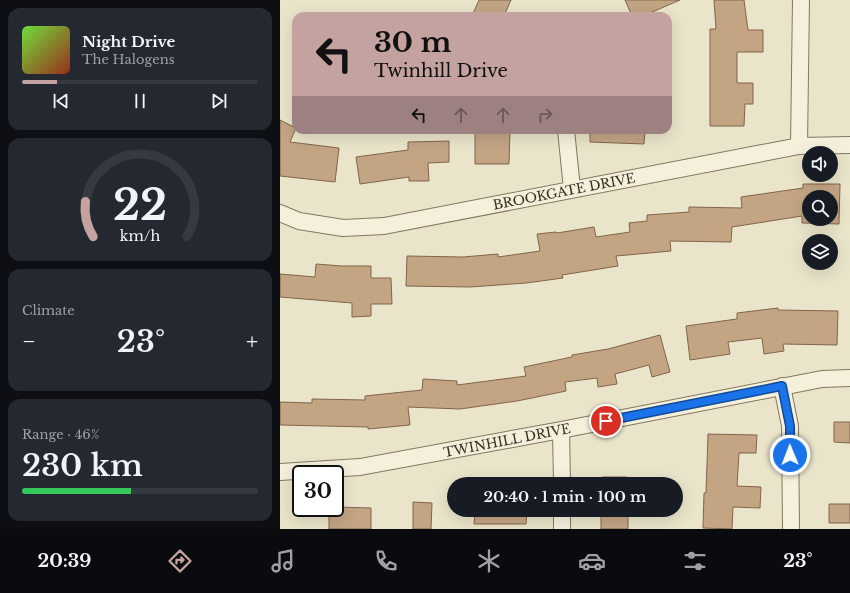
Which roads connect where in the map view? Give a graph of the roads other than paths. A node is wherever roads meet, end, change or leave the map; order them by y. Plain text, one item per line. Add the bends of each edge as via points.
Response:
1 (801, 0) edge
2 (566, 134) edge
3 (850, 145) edge
4 (799, 146) junction
5 (572, 190) junction
6 (280, 213) edge
7 (850, 378) edge
8 (782, 386) junction
9 (561, 430) junction
10 (280, 472) edge
11 (562, 477) edge
12 (562, 517) edge
13 (562, 529) edge
14 (791, 529) edge

1 - 4 street
2 - 5 street
3 - 4 street, BROOKGATE DRIVE
4 - 5 street, BROOKGATE DRIVE
5 - 6 street, BROOKGATE DRIVE via 384,226 343,228 299,220
7 - 8 street, TWINHILL DRIVE via 822,379
8 - 9 street, TWINHILL DRIVE
8 - 14 street via 790,426
9 - 10 street, TWINHILL DRIVE via 360,467
9 - 11 street
12 - 13 street

